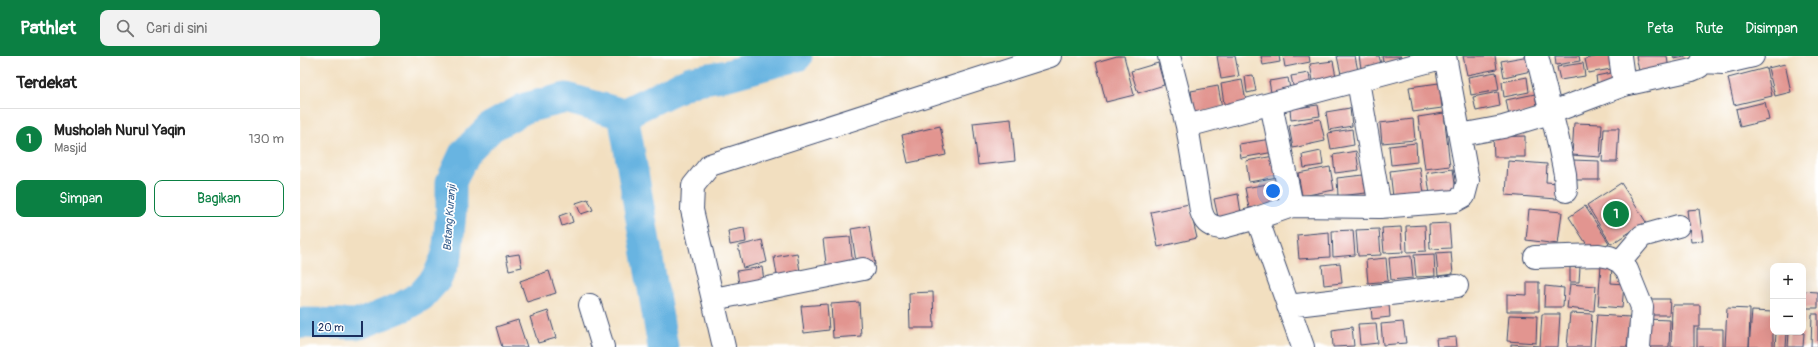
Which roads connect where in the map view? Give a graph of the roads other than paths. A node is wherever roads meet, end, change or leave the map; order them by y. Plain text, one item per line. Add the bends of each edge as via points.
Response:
1 (1050, 56) edge
2 (1169, 56) edge
3 (1537, 56) edge
4 (1620, 56) edge
5 (1753, 56) edge
6 (1445, 57) edge
7 (1704, 59) edge
8 (1358, 81) junction
9 (1624, 85) junction
10 (1271, 104) junction
11 (1550, 114) junction
12 (1187, 126) junction
13 (1460, 135) junction
14 (1566, 191) dead end
15 (1292, 206) junction
16 (1380, 207) junction
17 (1257, 218) junction
18 (1678, 226) dead end
19 (1535, 257) dead end
20 (1620, 262) junction
21 (864, 269) dead end
22 (1457, 286) dead end
23 (714, 299) junction
24 (590, 305) dead end
25 (1288, 306) junction
26 (603, 347) edge
27 (724, 347) edge
28 (1303, 347) edge
29 (1639, 347) edge

1 - 23 street via 710,165 692,186 692,210
2 - 12 street
3 - 11 street
4 - 9 street
5 - 7 street via 1723,63
6 - 8 street
6 - 13 street
7 - 9 street via 1699,67 1692,70
8 - 10 street
8 - 16 street
9 - 11 street
10 - 12 street
10 - 15 street
11 - 13 street via 1504,128
11 - 14 street via 1565,174
12 - 17 street via 1200,211 1204,221 1220,228
13 - 16 street via 1468,181 1464,196 1455,201
15 - 16 street
15 - 17 street
17 - 25 street
18 - 20 street via 1642,236
19 - 20 street via 1599,255
20 - 29 street via 1627,270 1642,307
21 - 23 street
22 - 25 street
23 - 27 street
24 - 26 street
25 - 28 street

